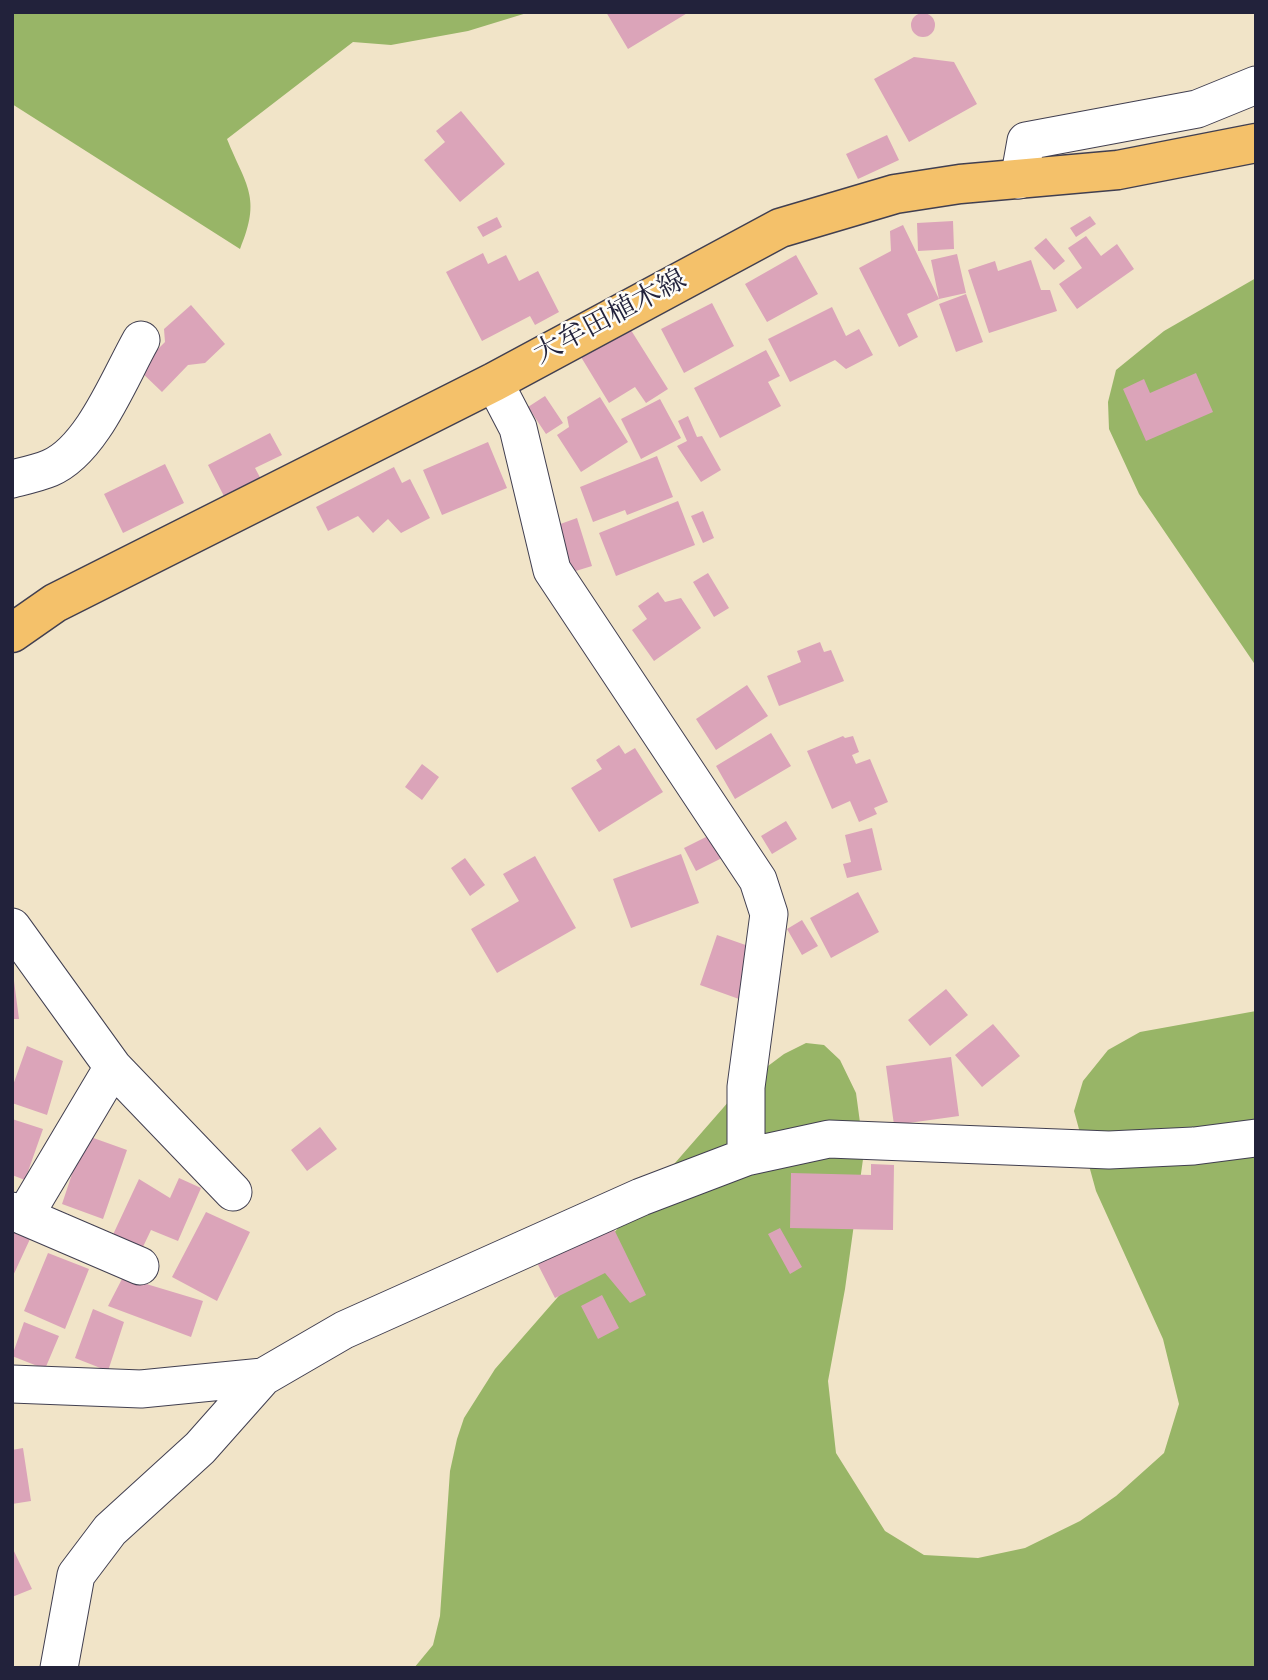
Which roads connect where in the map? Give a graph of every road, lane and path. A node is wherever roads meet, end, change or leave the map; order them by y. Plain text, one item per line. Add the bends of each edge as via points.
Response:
1 (1256, 85) edge
2 (1256, 143) edge
3 (1019, 180) junction
4 (141, 340) dead end
5 (494, 382) junction
6 (12, 479) edge
7 (12, 633) edge
8 (12, 927) edge
9 (113, 1067) junction
10 (1256, 1138) edge
11 (746, 1157) junction
12 (233, 1192) dead end
13 (19, 1213) edge
14 (141, 1266) dead end
15 (264, 1377) junction
16 (12, 1384) edge
17 (59, 1668) edge

1 - 3 street via 1197,109 1026,141
2 - 3 main road, 大牟田植木線 via 1118,170
3 - 5 main road, 大牟田植木線 via 895,194 780,228
4 - 6 street via 88,436 50,468
5 - 7 main road, 大牟田植木線 via 55,603
5 - 11 street via 518,428 552,570 758,880 769,914 746,1087
8 - 9 street
9 - 12 street
9 - 13 street
10 - 11 street via 1109,1150 829,1139
11 - 15 street via 641,1197 357,1325
13 - 14 street
15 - 16 street via 141,1389
15 - 17 street via 200,1448 110,1530 76,1575

